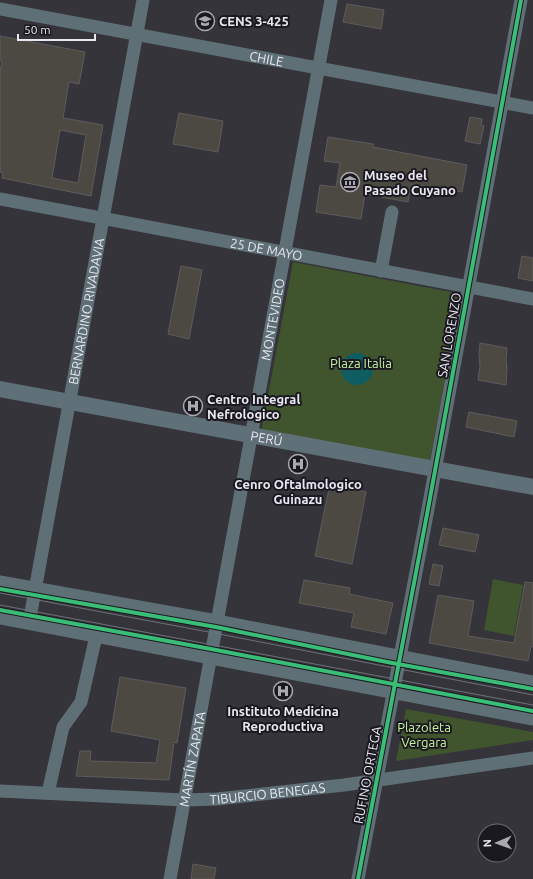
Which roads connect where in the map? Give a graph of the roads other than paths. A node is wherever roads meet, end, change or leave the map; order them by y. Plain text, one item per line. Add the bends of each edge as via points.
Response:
1 (143, 0) edge
2 (331, 0) edge
3 (520, 0) edge
4 (0, 9) edge
5 (137, 35) junction
6 (318, 68) junction
7 (502, 103) junction
8 (533, 108) edge
9 (0, 199) edge
10 (392, 212) dead end
11 (103, 218) junction
12 (284, 252) junction
13 (381, 271) junction
14 (468, 287) junction
15 (533, 299) edge
16 (0, 388) edge
17 (70, 401) junction
18 (251, 435) junction
19 (435, 469) junction
20 (533, 487) edge
21 (0, 582) edge
22 (36, 588) junction
23 (0, 618) edge
24 (217, 621) junction
25 (29, 623) junction
26 (96, 636) junction
27 (213, 639) joint
28 (400, 656) junction
29 (210, 657) junction
30 (397, 674) joint
31 (533, 682) edge
32 (393, 692) junction
33 (533, 719) edge
34 (533, 758) edge
35 (376, 781) junction
36 (0, 791) edge
37 (48, 793) junction
38 (184, 800) junction
39 (170, 879) edge
40 (358, 879) edge

1 - 5 street, BERNARDINO RIVADAVIA
2 - 6 street, MONTEVIDEO
3 - 7 street, SAN LORENZO
4 - 5 street, CHILE
5 - 6 street, CHILE
5 - 11 street, BERNARDINO RIVADAVIA
6 - 7 street, CHILE
6 - 12 street, MONTEVIDEO
7 - 8 street, CHILE
7 - 14 street, SAN LORENZO
9 - 11 street, 25 DE MAYO
10 - 13 street
11 - 12 street, 25 DE MAYO
11 - 17 street, BERNARDINO RIVADAVIA
12 - 13 street, 25 DE MAYO
12 - 18 street, MONTEVIDEO
13 - 14 street, 25 DE MAYO
14 - 15 street, 25 DE MAYO
14 - 19 street, SAN LORENZO
16 - 17 main road, PERÚ
17 - 18 main road, PERÚ
17 - 22 street, BERNARDINO RIVADAVIA
18 - 19 main road, PERÚ
18 - 24 street, MONTEVIDEO
19 - 20 main road, PERÚ
19 - 28 street, SAN LORENZO
21 - 22 street
22 - 24 street
22 - 25 street, BERNARDINO RIVADAVIA
23 - 25 street
24 - 27 street, MONTEVIDEO
24 - 28 street
25 - 26 street
26 - 29 street
26 - 37 street via 82,702 63,727
27 - 29 street, MARTÍN ZAPATA
28 - 30 street, SAN LORENZO
28 - 31 street
29 - 32 street
29 - 38 street, MARTÍN ZAPATA
30 - 32 street, RUFINO ORTEGA
32 - 33 street
32 - 35 street, RUFINO ORTEGA
34 - 35 street, TIBURCIO BENEGAS
35 - 38 street, TIBURCIO BENEGAS via 217,799
35 - 40 street, RUFINO ORTEGA
36 - 37 street, TIBURCIO BENEGAS
37 - 38 street, TIBURCIO BENEGAS
38 - 39 street, MARTÍN ZAPATA

